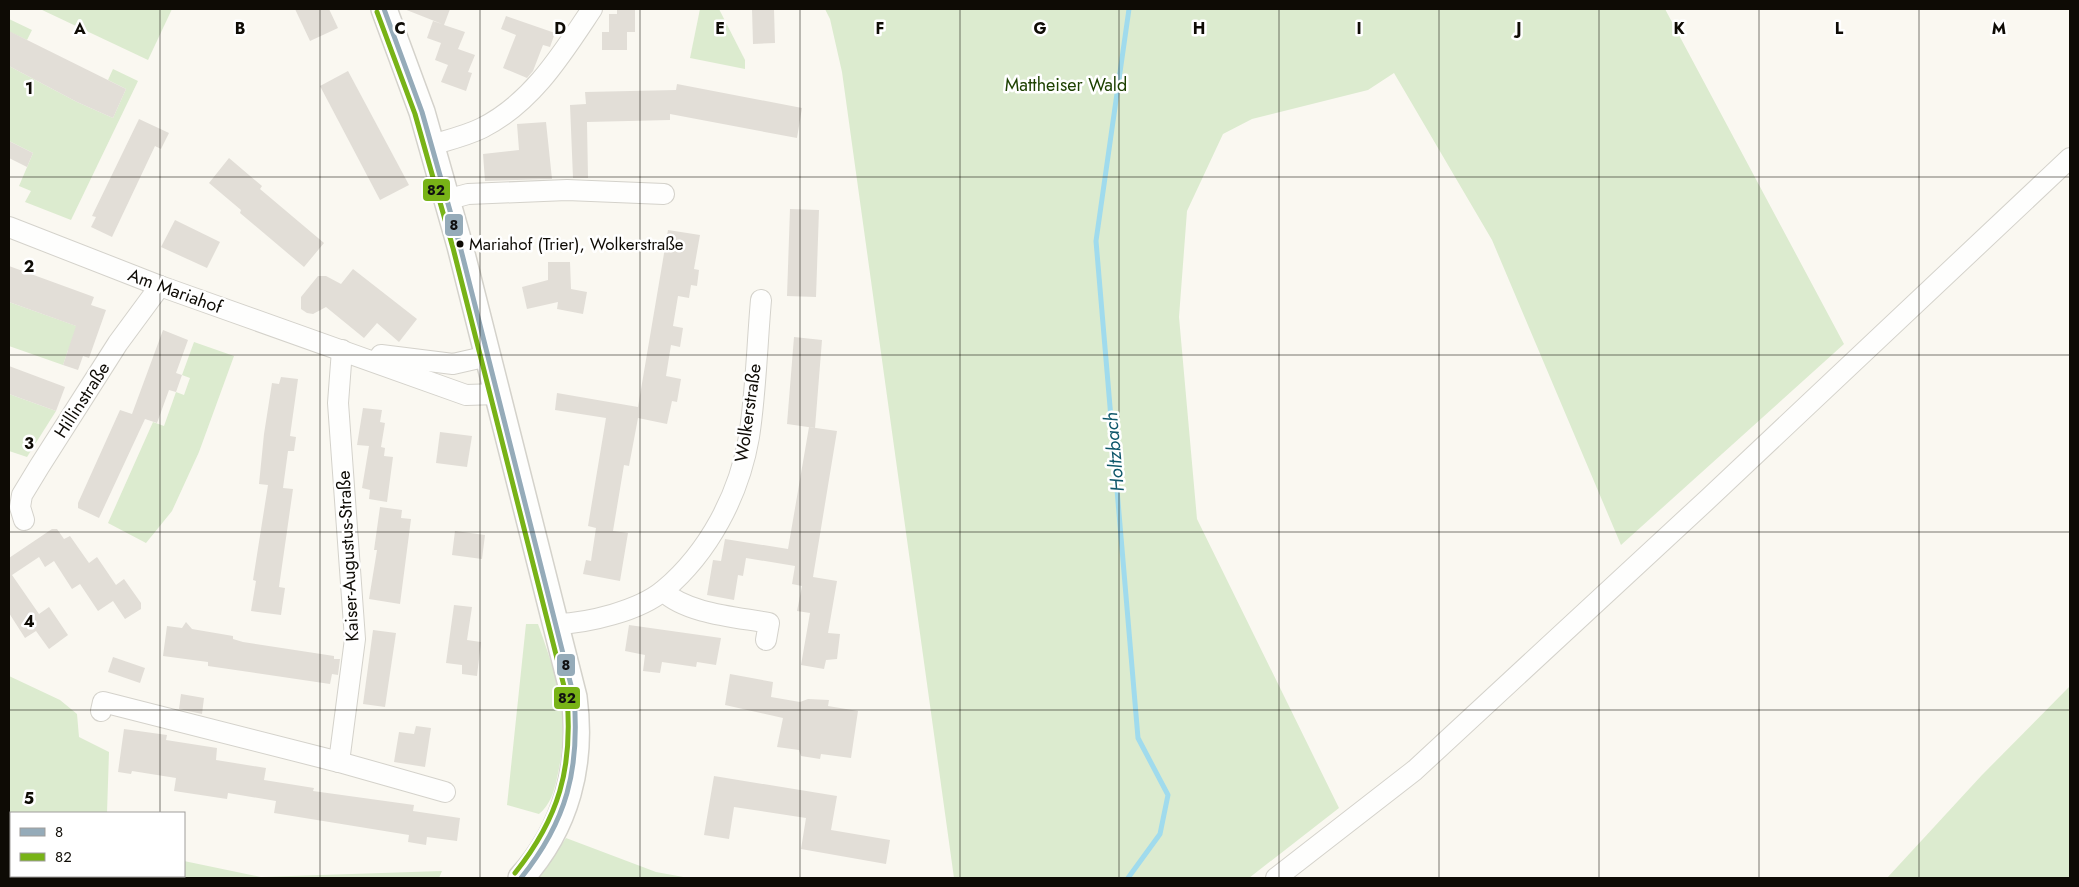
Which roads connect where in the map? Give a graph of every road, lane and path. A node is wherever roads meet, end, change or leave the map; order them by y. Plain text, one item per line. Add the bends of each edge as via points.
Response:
1 (384, 9) edge
2 (592, 9) edge
3 (431, 145) junction
4 (2070, 158) edge
5 (664, 194) dead end
6 (446, 200) junction
7 (9, 227) edge
8 (160, 286) junction
9 (761, 300) dead end
10 (342, 350) junction
11 (488, 356) junction
12 (497, 394) junction
13 (24, 520) dead end
14 (663, 591) junction
15 (557, 624) junction
16 (766, 640) dead end
17 (100, 711) dead end
18 (339, 762) junction
19 (445, 792) dead end
20 (521, 878) edge
21 (1276, 878) edge

1 - 3 street via 411,77
2 - 3 street via 555,64 521,101 479,129
3 - 6 street
4 - 21 street via 1415,770
5 - 6 street via 566,190 468,194
6 - 11 street
7 - 8 street, Am Mariahof
8 - 10 street, Am Mariahof
8 - 13 street, Hillinstraße via 118,343 34,475 22,496 20,507
9 - 14 street, Wolkerstraße via 749,436 737,482 728,504 696,557
10 - 11 street, Am Mariahof via 453,364
10 - 12 street, Am Mariahof via 466,395
10 - 18 street, Kaiser-Augustus-Straße via 338,403 355,639
11 - 12 street
12 - 15 street
14 - 15 street, Wolkerstraße via 622,611 581,623
14 - 16 street via 675,601 693,608 769,623
15 - 20 street via 574,697 578,730 576,759 556,827
17 - 18 street via 103,702
18 - 19 street

